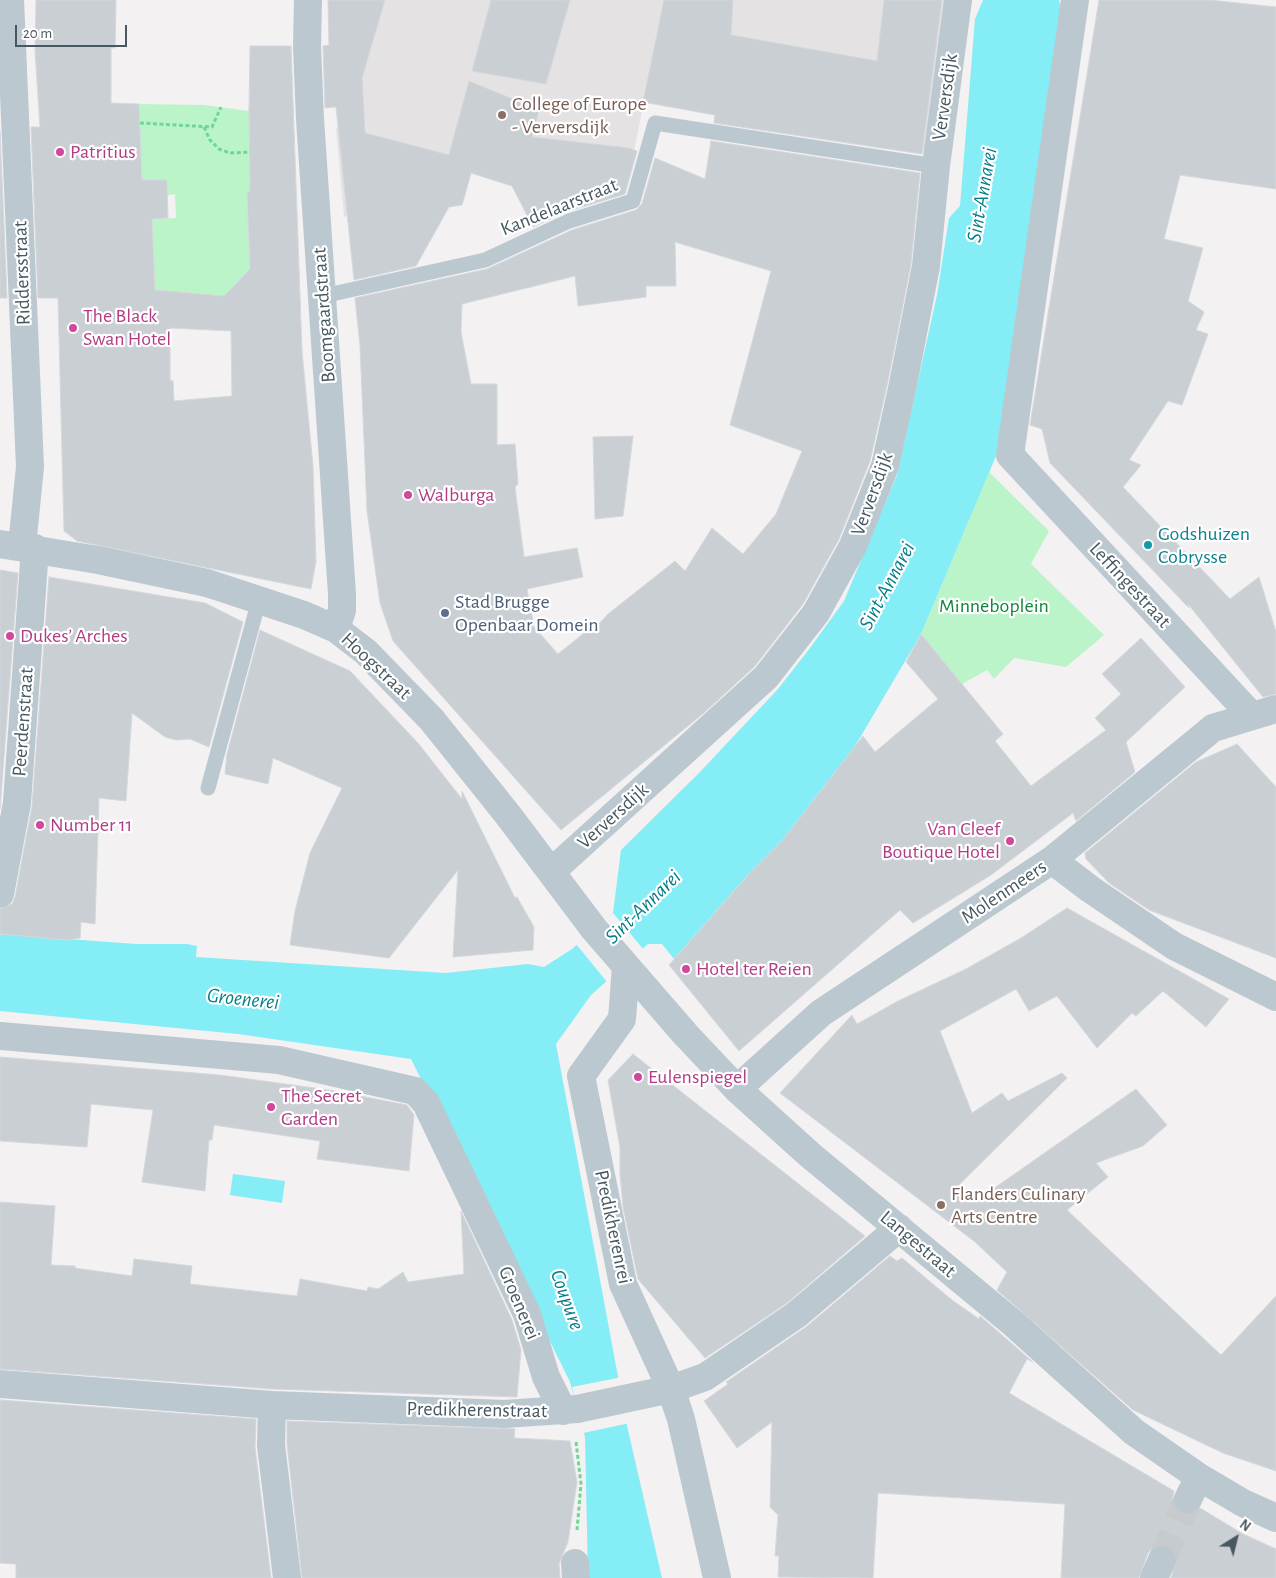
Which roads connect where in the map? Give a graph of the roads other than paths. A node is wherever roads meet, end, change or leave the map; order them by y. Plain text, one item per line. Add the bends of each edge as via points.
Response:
1 (10, 0) edge
2 (308, 0) edge
3 (958, 0) edge
4 (1075, 0) edge
5 (936, 166) junction
6 (10, 214) edge
7 (323, 296) junction
8 (19, 546) edge
9 (259, 600) junction
10 (336, 629) junction
11 (1263, 712) edge
12 (208, 788) dead end
13 (8, 802) edge
14 (1052, 860) junction
15 (551, 872) junction
16 (0, 894) edge
17 (594, 928) joint
18 (626, 966) junction
19 (1276, 997) edge
20 (0, 1036) edge
21 (737, 1089) junction
22 (898, 1228) junction
23 (0, 1384) edge
24 (671, 1389) junction
25 (272, 1405) junction
26 (570, 1410) junction
27 (1276, 1518) edge
28 (287, 1578) edge
29 (717, 1578) edge

1 - 6 street, Riddersstraat
2 - 7 street, Boomgaardstraat via 307,65
3 - 5 street, Verversdijk
4 - 11 street, Leffingestraat via 1010,455
5 - 7 lane, Kandelaarstraat via 655,123 633,201 569,221 485,260
5 - 15 street, Verversdijk via 926,266 903,384 885,466 853,546 816,613 766,677
6 - 8 street, Riddersstraat via 30,467
7 - 10 street, Boomgaardstraat via 342,594 342,610
8 - 9 street, Hoogstraat via 207,583
8 - 13 street, Peerdenstraat
9 - 10 street, Hoogstraat
9 - 12 lane
10 - 15 street, Hoogstraat via 366,652 432,720
11 - 14 street, Molenmeers via 1213,728
13 - 16 street, Peerdenstraat
14 - 19 street via 1174,946
14 - 21 street, Molenmeers via 821,1013
15 - 17 street, Hoogstraat
17 - 18 street, Langestraat
18 - 21 street, Langestraat
18 - 24 street, Predikherenrei via 622,1019 582,1076 623,1284
20 - 26 street, Groenerei via 278,1060 416,1091 426,1103 528,1314 546,1378
21 - 22 street, Langestraat
22 - 24 street, Predikherenstraat via 796,1315 705,1377
22 - 27 street, Langestraat via 1014,1324 1193,1488 1243,1503
23 - 25 street, Predikherenstraat
24 - 26 street, Predikherenstraat
24 - 29 street, Predikherenrei via 681,1419
25 - 26 street, Predikherenstraat via 505,1414
25 - 28 street via 272,1445

